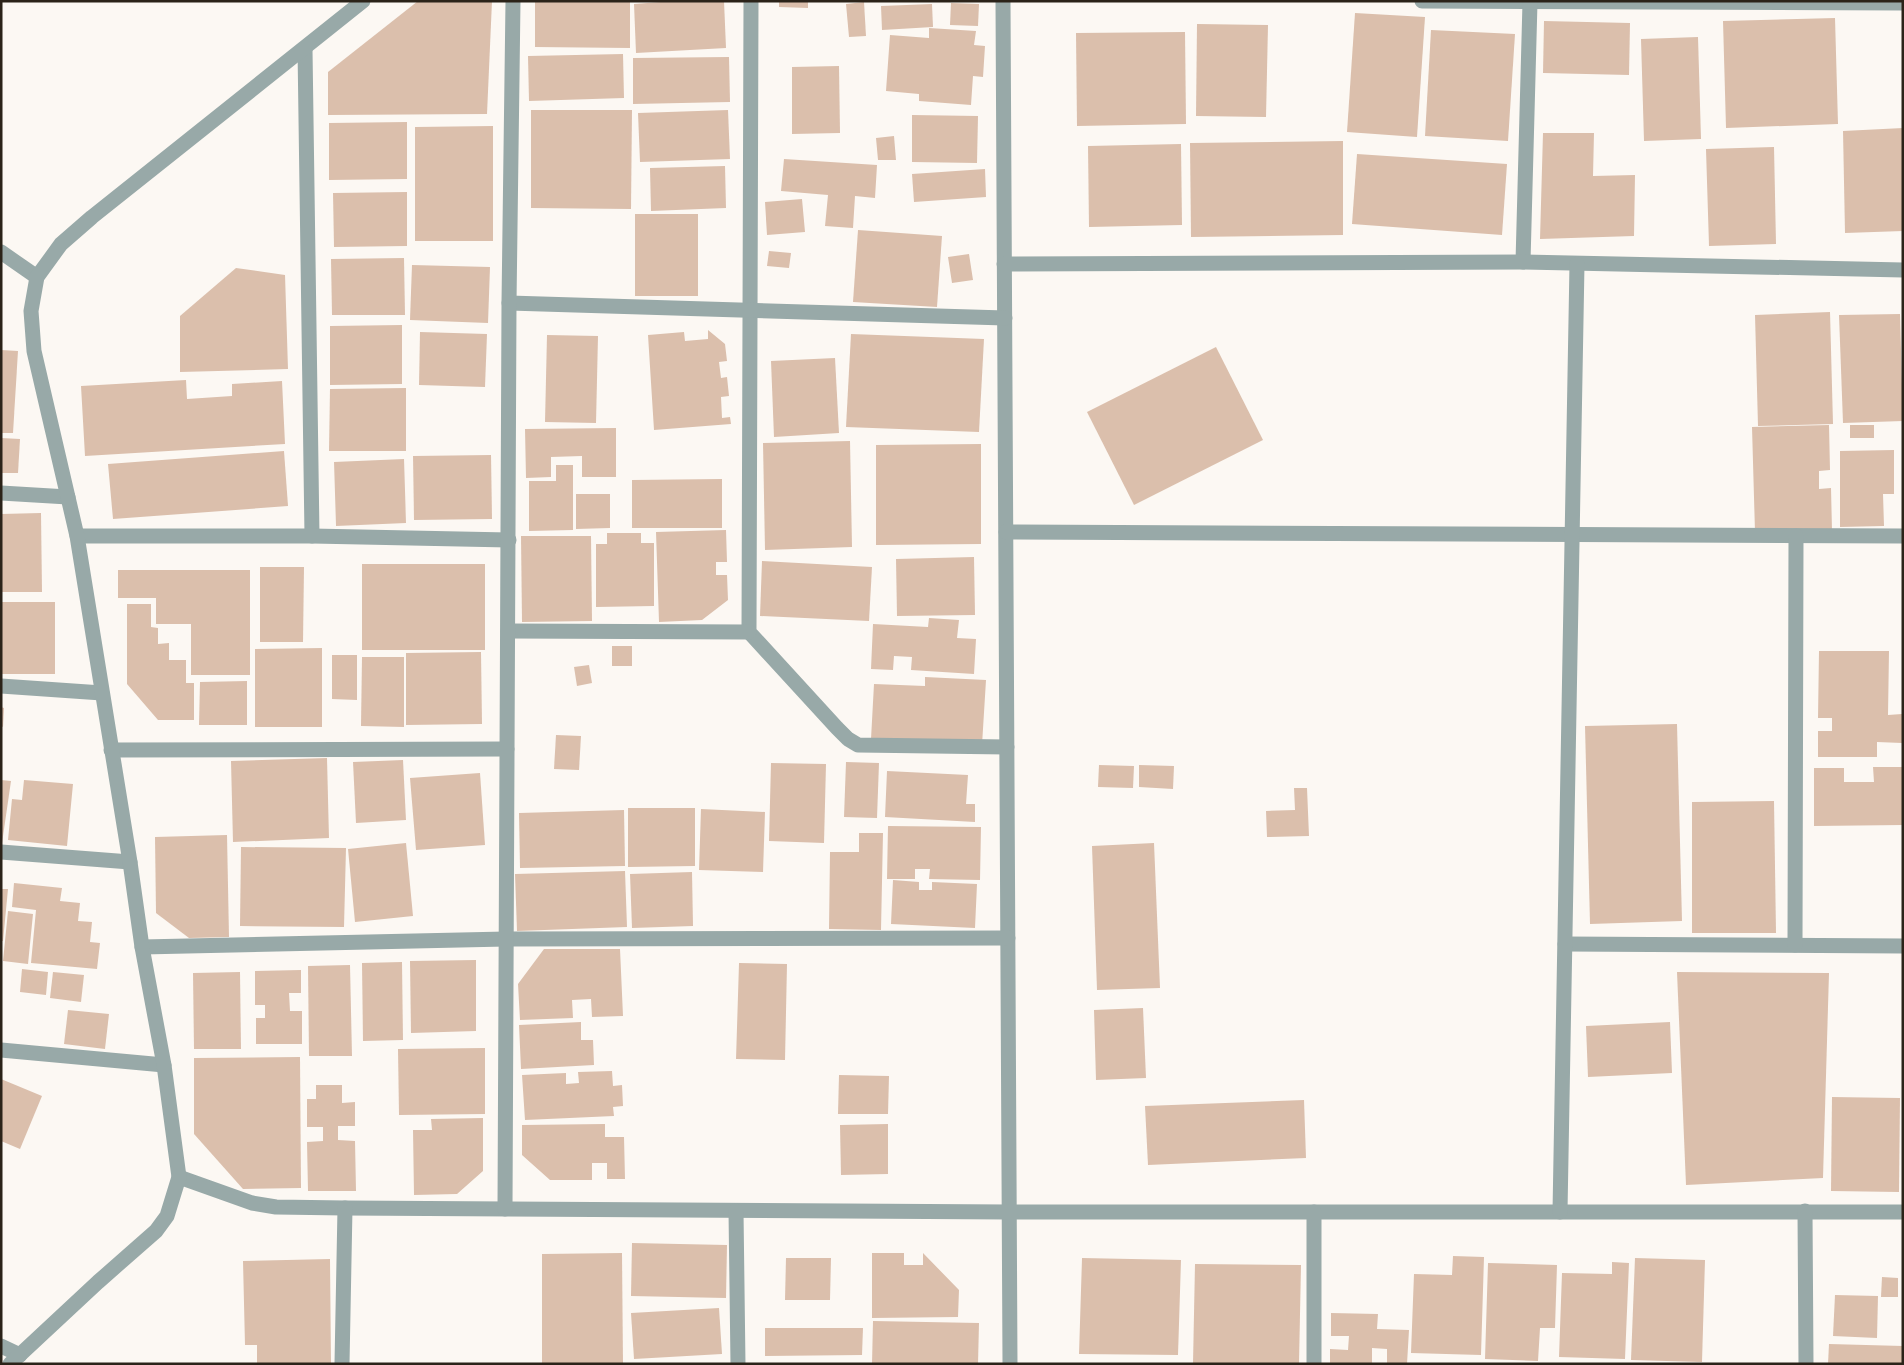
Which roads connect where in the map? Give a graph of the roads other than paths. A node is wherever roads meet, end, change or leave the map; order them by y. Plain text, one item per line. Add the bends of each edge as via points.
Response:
1 (363, 1) edge
2 (513, 1) edge
3 (751, 1) edge
4 (1002, 1) edge
5 (1422, 1) edge
6 (1530, 2) edge
7 (1601, 2) edge
8 (1729, 2) edge
9 (1903, 3) edge
10 (304, 49) junction
11 (1, 252) edge
12 (1523, 262) junction
13 (1004, 264) junction
14 (1577, 264) junction
15 (1903, 270) edge
16 (37, 277) junction
17 (509, 303) junction
18 (750, 310) junction
19 (1005, 318) junction
20 (1, 493) edge
21 (68, 497) junction
22 (1006, 532) junction
23 (1572, 535) junction
24 (77, 536) junction
25 (312, 536) junction
26 (1796, 536) junction
27 (1903, 536) edge
28 (509, 540) junction
29 (508, 631) junction
30 (749, 632) junction
31 (1, 686) edge
32 (102, 693) junction
33 (1007, 747) junction
34 (507, 749) junction
35 (111, 750) junction
36 (1, 852) edge
37 (130, 862) junction
38 (506, 938) junction
39 (1008, 938) junction
40 (1564, 944) junction
41 (1795, 945) junction
42 (1903, 946) edge
43 (142, 947) junction
44 (1, 1050) edge
45 (164, 1065) junction
46 (179, 1177) junction
47 (345, 1208) junction
48 (505, 1210) junction
49 (736, 1211) junction
50 (1805, 1211) junction
51 (1009, 1212) junction
52 (1314, 1212) junction
53 (1560, 1212) junction
54 (1903, 1212) edge
55 (1, 1346) edge
56 (15, 1359) edge
57 (342, 1364) edge
58 (738, 1364) edge
59 (1010, 1364) edge
60 (1314, 1364) edge
61 (1806, 1364) edge

1 - 10 street
2 - 17 street
3 - 18 street
4 - 13 street
5 - 6 street
6 - 7 street
6 - 12 street
7 - 8 street
8 - 9 street
10 - 16 street via 92,217 61,244
10 - 25 street
11 - 16 street
12 - 13 street
12 - 14 street
13 - 19 street
14 - 15 street
14 - 23 street
16 - 21 street via 31,312 34,352
17 - 18 street
17 - 28 street
18 - 19 street
18 - 30 street
19 - 22 street
20 - 21 street
21 - 24 street
22 - 23 street
22 - 33 street
23 - 26 street
23 - 40 street
24 - 25 street
24 - 32 street
25 - 28 street
26 - 27 street
26 - 41 street
28 - 29 street
29 - 30 street
29 - 34 street
30 - 33 street via 837,728 858,745
31 - 32 street
32 - 35 street
33 - 39 street
34 - 35 street
34 - 38 street
35 - 37 street
36 - 37 street
37 - 43 street
38 - 39 street
38 - 43 street
38 - 48 street
39 - 51 street
40 - 41 street
40 - 53 street
41 - 42 street
43 - 45 street
44 - 45 street
45 - 46 street
46 - 47 street via 252,1203 276,1207
46 - 56 street via 167,1216 156,1231
47 - 48 street
47 - 57 street
48 - 49 street
49 - 51 street
49 - 58 street
50 - 53 street
50 - 54 street
50 - 61 street
51 - 52 street
51 - 59 street
52 - 53 street
52 - 60 street
55 - 56 street

